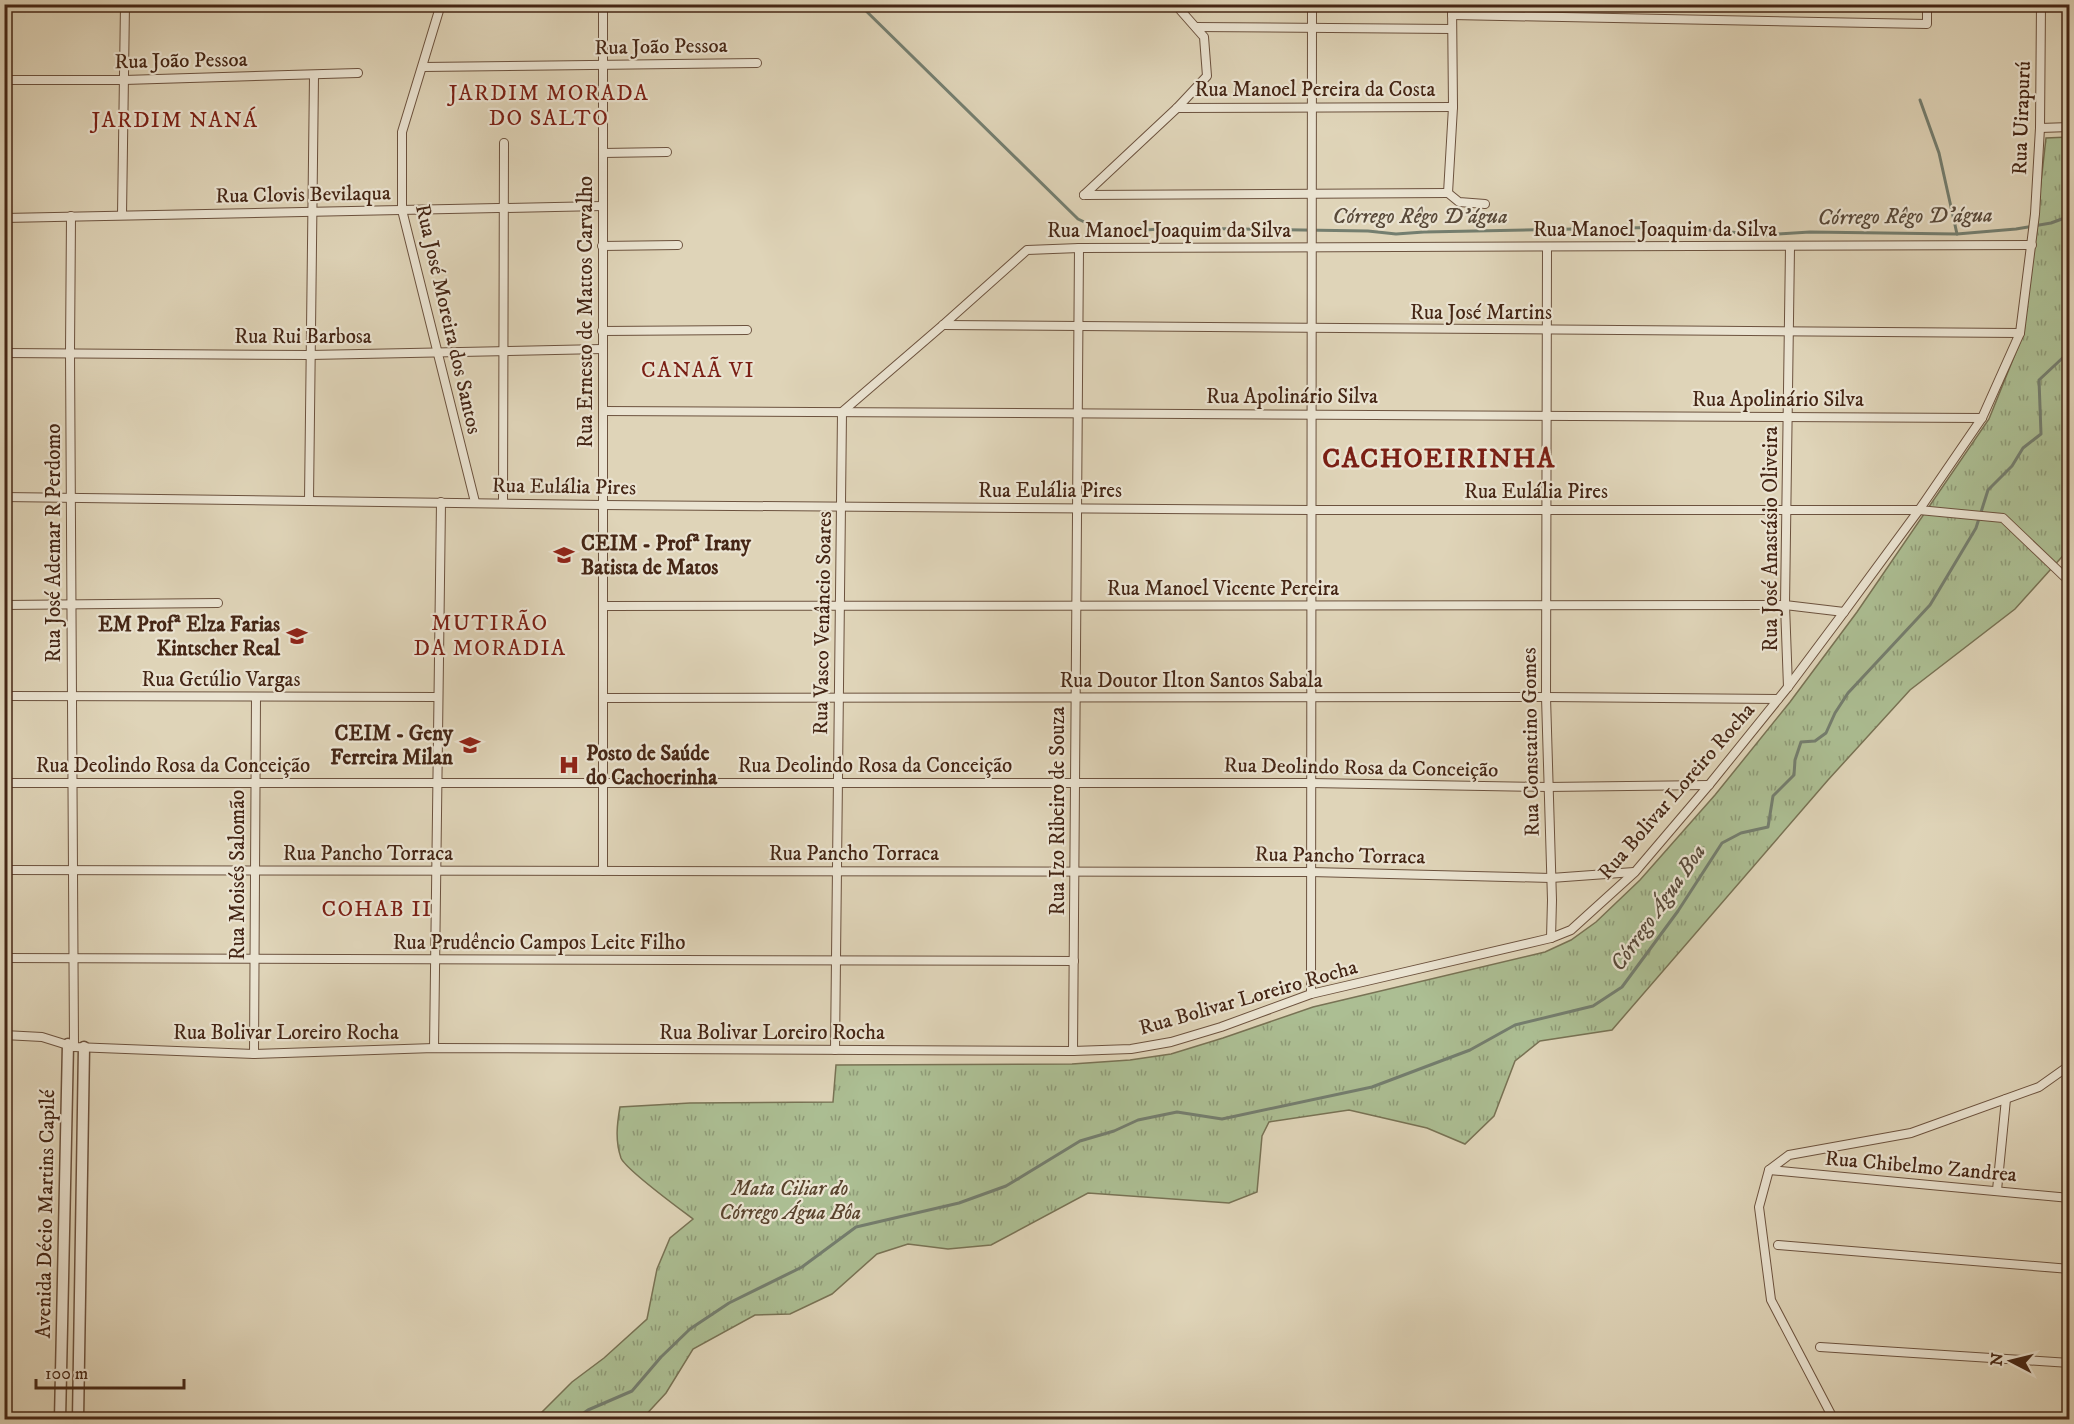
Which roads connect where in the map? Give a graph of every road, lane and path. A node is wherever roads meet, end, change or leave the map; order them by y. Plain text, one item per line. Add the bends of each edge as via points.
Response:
1 (125, 4) edge
2 (441, 4) edge
3 (603, 4) edge
4 (1175, 4) edge
5 (1312, 4) edge
6 (1452, 4) edge
7 (1928, 4) edge
8 (2041, 4) edge
9 (1452, 15) junction
10 (1196, 27) junction
11 (1312, 28) junction
12 (1452, 28) junction
13 (757, 63) dead end
14 (603, 65) junction
15 (423, 67) junction
16 (358, 74) dead end
17 (314, 75) junction
18 (4, 80) edge
19 (124, 80) junction
20 (1313, 107) junction
21 (1452, 107) junction
22 (1177, 108) junction
23 (2070, 127) edge
24 (2040, 128) junction
25 (504, 143) dead end
26 (666, 152) dead end
27 (603, 153) junction
28 (1312, 193) junction
29 (1448, 193) junction
30 (1485, 204) dead end
31 (602, 206) junction
32 (504, 208) junction
33 (402, 210) junction
34 (312, 212) junction
35 (122, 215) junction
36 (71, 216) junction
37 (4, 218) edge
38 (2033, 232) joint
39 (1312, 244) junction
40 (678, 245) dead end
41 (2032, 245) junction
42 (602, 246) junction
43 (1790, 247) junction
44 (1079, 248) junction
45 (1547, 248) junction
46 (943, 326) junction
47 (1079, 327) junction
48 (1312, 328) junction
49 (747, 330) dead end
50 (1547, 330) junction
51 (602, 331) junction
52 (1789, 332) junction
53 (2019, 333) junction
54 (602, 349) junction
55 (503, 350) junction
56 (70, 352) junction
57 (4, 353) edge
58 (437, 353) junction
59 (310, 355) junction
60 (603, 411) junction
61 (842, 412) junction
62 (1078, 413) junction
63 (1312, 414) junction
64 (1547, 416) junction
65 (1788, 417) junction
66 (1982, 418) junction
67 (4, 497) edge
68 (71, 497) junction
69 (309, 500) junction
70 (441, 502) junction
71 (475, 502) junction
72 (503, 503) junction
73 (603, 505) junction
74 (841, 507) junction
75 (1077, 507) junction
76 (1546, 509) junction
77 (1312, 510) junction
78 (1787, 510) junction
79 (1919, 510) junction
80 (2070, 582) edge
81 (218, 603) dead end
82 (4, 605) edge
83 (72, 605) junction
84 (1785, 605) junction
85 (603, 606) junction
86 (840, 606) junction
87 (1077, 606) junction
88 (1311, 606) junction
89 (1546, 606) junction
90 (1844, 612) junction
91 (1788, 687) junction
92 (4, 696) edge
93 (72, 697) junction
94 (256, 697) junction
95 (438, 697) junction
96 (1311, 697) junction
97 (1546, 697) junction
98 (603, 698) junction
99 (839, 698) junction
100 (1076, 698) junction
101 (1779, 699) junction
102 (256, 782) junction
103 (437, 782) junction
104 (603, 782) junction
105 (4, 783) edge
106 (72, 783) junction
107 (838, 783) junction
108 (1076, 783) junction
109 (1311, 783) junction
110 (1709, 785) junction
111 (1547, 787) junction
112 (4, 870) edge
113 (73, 870) junction
114 (255, 870) junction
115 (436, 871) junction
116 (603, 871) junction
117 (837, 871) junction
118 (1075, 871) junction
119 (1311, 872) junction
120 (1635, 872) junction
121 (1551, 878) junction
122 (1551, 938) junction
123 (4, 958) edge
124 (74, 958) junction
125 (255, 959) junction
126 (435, 959) junction
127 (836, 960) junction
128 (1074, 961) junction
129 (1311, 994) junction
130 (4, 1035) edge
131 (75, 1046) junction
132 (434, 1048) junction
133 (835, 1050) junction
134 (1073, 1051) junction
135 (254, 1054) junction
136 (2070, 1065) edge
137 (2006, 1099) junction
138 (1769, 1170) junction
139 (1997, 1190) junction
140 (2070, 1198) edge
141 (1778, 1245) dead end
142 (2070, 1269) edge
143 (1820, 1347) dead end
144 (2070, 1363) edge
145 (60, 1419) edge
146 (78, 1419) edge
147 (1834, 1419) edge

1 - 19 street
2 - 15 street, Rua José Moreira dos Santos
3 - 14 street, Rua Ernesto de Mattos Carvalho
4 - 10 street
5 - 11 street
6 - 9 street
7 - 9 street via 1928,24
8 - 24 street, Rua Uirapurú
9 - 12 street
10 - 11 street
10 - 22 street via 1204,37 1207,76
11 - 12 street
11 - 20 street
12 - 21 street
13 - 14 street, Rua João Pessoa
14 - 15 street, Rua João Pessoa
14 - 27 street, Rua Ernesto de Mattos Carvalho
15 - 33 street, Rua José Moreira dos Santos via 402,132
16 - 17 street, Rua João Pessoa
17 - 19 street, Rua João Pessoa
17 - 34 street
18 - 19 street, Rua João Pessoa
19 - 35 street
20 - 21 street, Rua Manoel Pereira da Costa
20 - 22 street, Rua Manoel Pereira da Costa
20 - 28 street
21 - 29 street
22 - 28 street via 1084,195
23 - 24 street
24 - 38 street, Rua Uirapurú
25 - 32 street
26 - 27 street
27 - 31 street, Rua Ernesto de Mattos Carvalho
28 - 29 street
28 - 39 street
29 - 30 street via 1459,202
31 - 32 street, Rua Clovis Bevilaqua
31 - 42 street, Rua Ernesto de Mattos Carvalho
32 - 33 street, Rua Clovis Bevilaqua
32 - 55 street
33 - 34 street, Rua Clovis Bevilaqua
33 - 58 street, Rua José Moreira dos Santos
34 - 35 street, Rua Clovis Bevilaqua
34 - 59 street
35 - 36 street, Rua Clovis Bevilaqua
36 - 37 street, Rua Clovis Bevilaqua
36 - 56 street, Rua José Ademar R Perdomo
38 - 41 street, Rua Bolivar Loreiro Rocha
39 - 44 street, Rua Manoel Joaquim da Silva
39 - 45 street, Rua Manoel Joaquim da Silva
39 - 48 street
40 - 42 street
41 - 43 street, Rua Manoel Joaquim da Silva
41 - 53 street, Rua Bolivar Loreiro Rocha
42 - 51 street, Rua Ernesto de Mattos Carvalho
43 - 45 street, Rua Manoel Joaquim da Silva
43 - 52 street, Rua José Anastásio Oliveira
44 - 46 street, Rua Manoel Joaquim da Silva via 1027,250
44 - 47 street, Rua Izo Ribeiro de Souza
45 - 50 street
46 - 47 street, Rua José Martins
46 - 61 street
47 - 48 street, Rua José Martins
47 - 62 street, Rua Izo Ribeiro de Souza
48 - 50 street, Rua José Martins
48 - 63 street
49 - 51 street
50 - 52 street, Rua José Martins
50 - 64 street
51 - 54 street, Rua Ernesto de Mattos Carvalho
52 - 53 street, Rua José Martins
52 - 65 street, Rua José Anastásio Oliveira
53 - 66 street, Rua Bolivar Loreiro Rocha
54 - 55 street, Rua Rui Barbosa
54 - 60 street, Rua Ernesto de Mattos Carvalho
55 - 58 street, Rua Rui Barbosa
55 - 72 street
56 - 57 street, Rua Rui Barbosa
56 - 59 street, Rua Rui Barbosa
56 - 68 street, Rua José Ademar R Perdomo
58 - 59 street, Rua Rui Barbosa
58 - 71 street, Rua José Moreira dos Santos
59 - 69 street
60 - 61 street, Rua Apolinário Silva
60 - 73 street, Rua Ernesto de Mattos Carvalho
61 - 62 street, Rua Apolinário Silva
61 - 74 street, Rua Vasco Venâncio Soares
62 - 63 street, Rua Apolinário Silva
62 - 75 street, Rua Izo Ribeiro de Souza
63 - 64 street, Rua Apolinário Silva
63 - 77 street
64 - 65 street, Rua Apolinário Silva
64 - 76 street
65 - 66 street, Rua Apolinário Silva
65 - 78 street, Rua José Anastásio Oliveira
66 - 79 street, Rua Bolivar Loreiro Rocha
67 - 68 street, Rua Eulália Pires
68 - 69 street, Rua Eulália Pires
68 - 83 street, Rua José Ademar R Perdomo
69 - 70 street, Rua Eulália Pires
70 - 71 street, Rua Eulália Pires
70 - 95 street
71 - 72 street, Rua Eulália Pires
72 - 73 street, Rua Eulália Pires
73 - 74 street, Rua Eulália Pires
73 - 85 street, Rua Ernesto de Mattos Carvalho
74 - 75 street, Rua Eulália Pires
74 - 86 street, Rua Vasco Venâncio Soares
75 - 77 street, Rua Eulália Pires
75 - 87 street, Rua Izo Ribeiro de Souza
76 - 77 street, Rua Eulália Pires
76 - 78 street, Rua Eulália Pires
76 - 89 street, Rua Constatino Gomes
77 - 88 street
78 - 79 street, Rua Eulália Pires
78 - 84 street, Rua José Anastásio Oliveira
79 - 80 street, Rua Eulália Pires via 2003,519
79 - 90 street, Rua Bolivar Loreiro Rocha
81 - 83 street
82 - 83 street
83 - 93 street, Rua José Ademar R Perdomo
84 - 89 street, Rua Manoel Vicente Pereira
84 - 90 street, Rua Manoel Vicente Pereira
84 - 91 street, Rua José Anastásio Oliveira
85 - 86 street, Rua Manoel Vicente Pereira
85 - 98 street, Rua Ernesto de Mattos Carvalho
86 - 87 street, Rua Manoel Vicente Pereira
86 - 99 street, Rua Vasco Venâncio Soares
87 - 88 street, Rua Manoel Vicente Pereira
87 - 100 street, Rua Izo Ribeiro de Souza
88 - 89 street, Rua Manoel Vicente Pereira
88 - 96 street
89 - 97 street, Rua Constatino Gomes
90 - 91 street, Rua Bolivar Loreiro Rocha
91 - 101 street, Rua Bolivar Loreiro Rocha
92 - 93 street, Rua Getúlio Vargas
93 - 94 street, Rua Getúlio Vargas
93 - 106 street, Rua José Ademar R Perdomo
94 - 95 street, Rua Getúlio Vargas
94 - 102 street, Rua Moisés Salomão
95 - 103 street
96 - 97 street, Rua Doutor Ilton Santos Sabala
96 - 100 street, Rua Doutor Ilton Santos Sabala
96 - 109 street
97 - 101 street, Rua Doutor Ilton Santos Sabala
97 - 111 street, Rua Constatino Gomes
98 - 99 street, Rua Doutor Ilton Santos Sabala
98 - 104 street, Rua Ernesto de Mattos Carvalho
99 - 100 street, Rua Doutor Ilton Santos Sabala
99 - 107 street, Rua Vasco Venâncio Soares
100 - 108 street, Rua Izo Ribeiro de Souza
101 - 110 street, Rua Bolivar Loreiro Rocha
102 - 103 street, Rua Deolindo Rosa da Conceição
102 - 106 street, Rua Deolindo Rosa da Conceição
102 - 114 street, Rua Moisés Salomão
103 - 104 street, Rua Deolindo Rosa da Conceição
103 - 115 street
104 - 107 street, Rua Deolindo Rosa da Conceição
104 - 116 street, Rua Ernesto de Mattos Carvalho
105 - 106 street, Rua Deolindo Rosa da Conceição
106 - 113 street, Rua José Ademar R Perdomo
107 - 108 street, Rua Deolindo Rosa da Conceição
107 - 117 street, Rua Vasco Venâncio Soares
108 - 109 street, Rua Deolindo Rosa da Conceição
108 - 118 street, Rua Izo Ribeiro de Souza
109 - 111 street, Rua Deolindo Rosa da Conceição
109 - 119 street
110 - 111 street, Rua Deolindo Rosa da Conceição
110 - 120 street, Rua Bolivar Loreiro Rocha
111 - 121 street, Rua Constatino Gomes
112 - 113 street, Rua Pancho Torraca
113 - 114 street, Rua Pancho Torraca
113 - 124 street, Rua José Ademar R Perdomo
114 - 115 street, Rua Pancho Torraca
114 - 125 street, Rua Moisés Salomão
115 - 116 street, Rua Pancho Torraca
115 - 126 street
116 - 117 street, Rua Pancho Torraca
117 - 118 street, Rua Pancho Torraca
117 - 127 street, Rua Vasco Venâncio Soares
118 - 119 street, Rua Pancho Torraca
118 - 128 street, Rua Izo Ribeiro de Souza
119 - 121 street, Rua Pancho Torraca
119 - 129 street
120 - 121 street, Rua Pancho Torraca
120 - 122 street, Rua Bolivar Loreiro Rocha via 1571,930
121 - 122 street, Rua Constatino Gomes
122 - 129 street, Rua Bolivar Loreiro Rocha
123 - 124 street, Rua Prudêncio Campos Leite Filho
124 - 125 street, Rua Prudêncio Campos Leite Filho
124 - 131 street, Rua José Ademar R Perdomo
125 - 126 street, Rua Prudêncio Campos Leite Filho
125 - 135 street, Rua Moisés Salomão
126 - 127 street, Rua Prudêncio Campos Leite Filho
126 - 132 street
127 - 128 street, Rua Prudêncio Campos Leite Filho
127 - 133 street, Rua Vasco Venâncio Soares
128 - 134 street, Rua Izo Ribeiro de Souza
129 - 134 street, Rua Bolivar Loreiro Rocha via 1171,1042
130 - 131 street, Rua Bolivar Loreiro Rocha via 42,1037
131 - 135 street, Rua Bolivar Loreiro Rocha
131 - 145 street, Avenida Décio Martins Capilé
131 - 146 street, Avenida Décio Martins Capilé
132 - 133 street, Rua Bolivar Loreiro Rocha
132 - 135 street, Rua Bolivar Loreiro Rocha
133 - 134 street, Rua Bolivar Loreiro Rocha
136 - 137 street via 2039,1087
137 - 138 street via 1911,1133 1789,1155
137 - 139 street
138 - 139 street, Rua Chibelmo Zandrea
138 - 147 street via 1758,1208 1771,1300
139 - 140 street, Rua Chibelmo Zandrea
141 - 142 street
143 - 144 street

